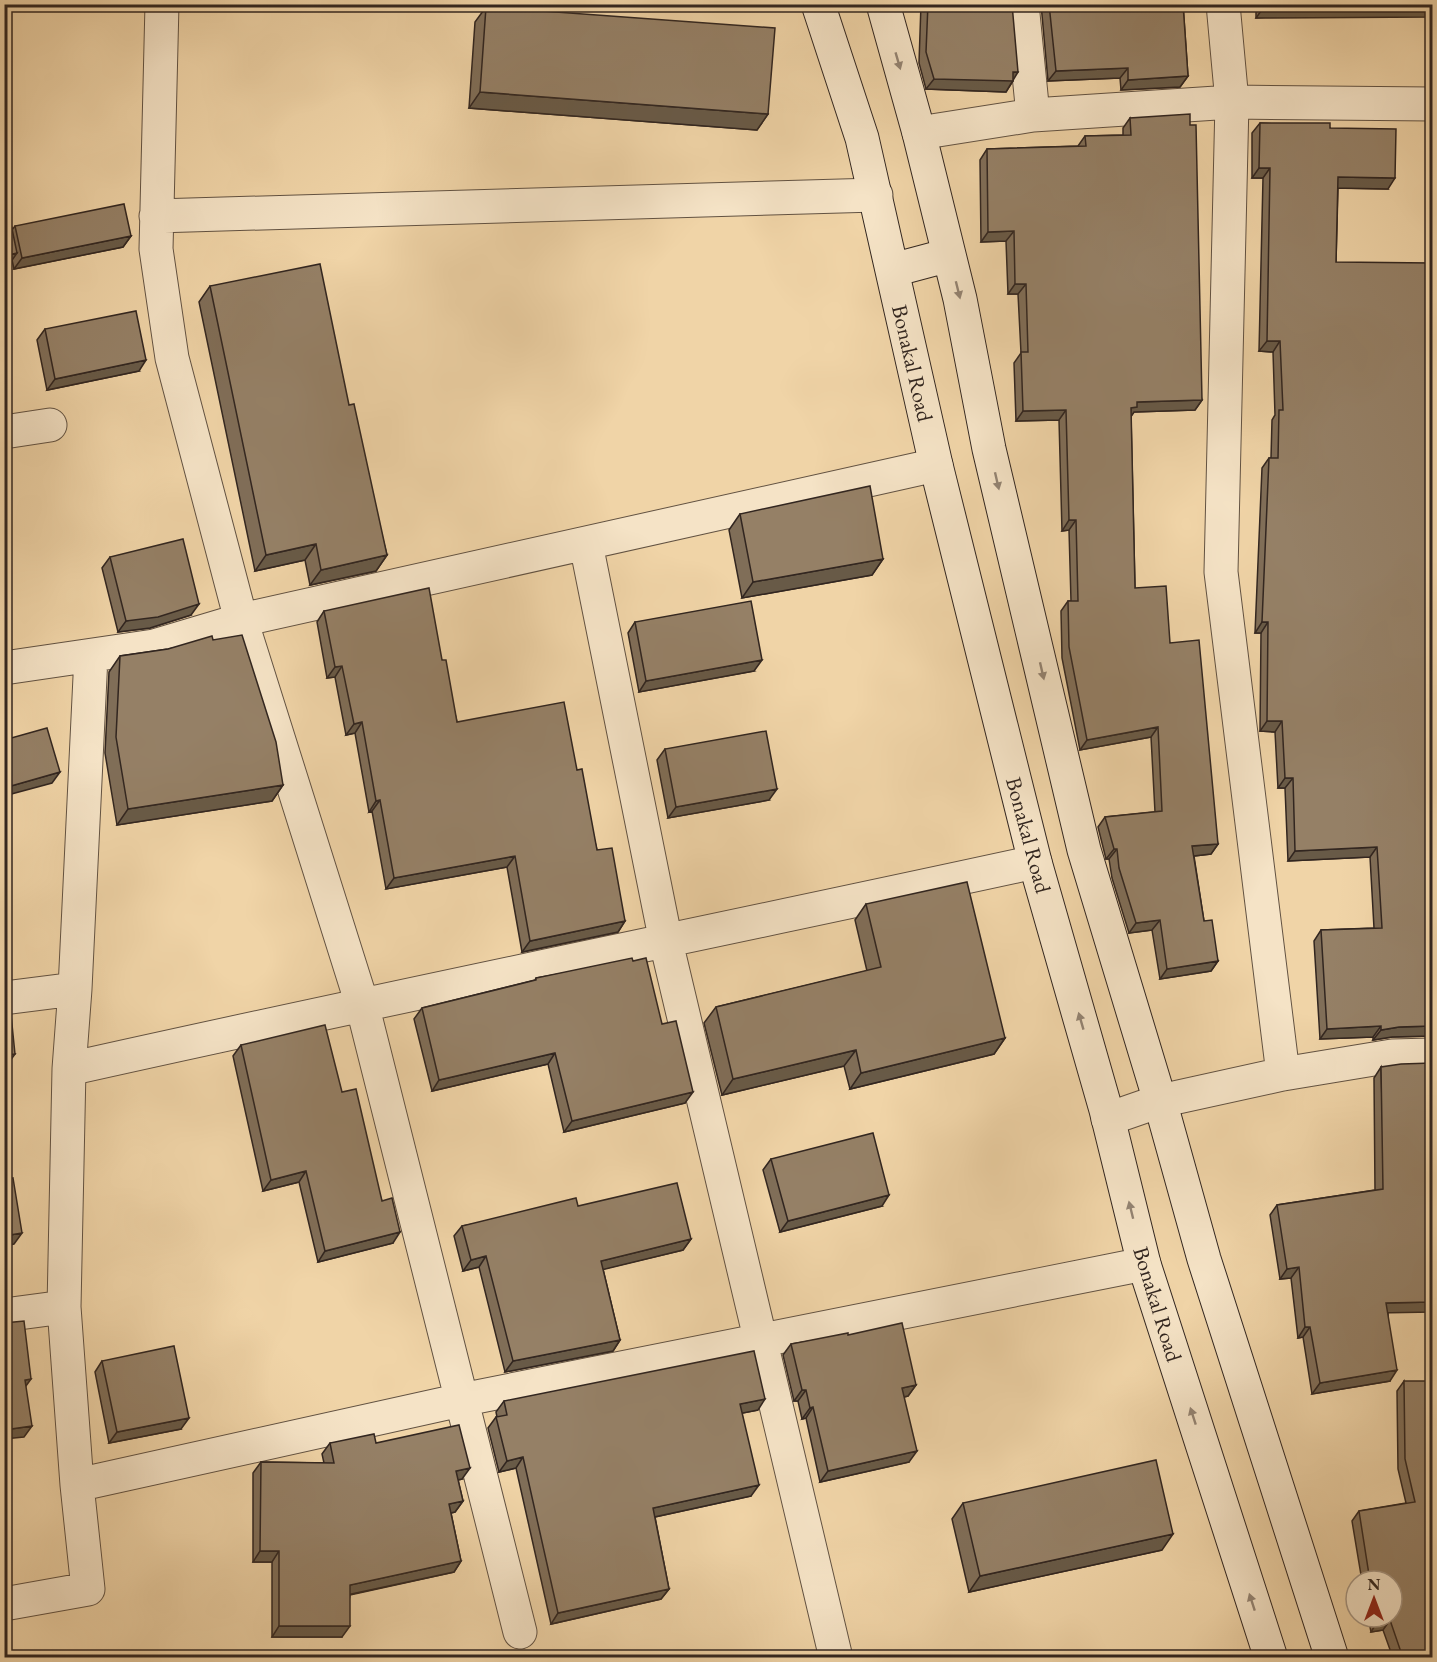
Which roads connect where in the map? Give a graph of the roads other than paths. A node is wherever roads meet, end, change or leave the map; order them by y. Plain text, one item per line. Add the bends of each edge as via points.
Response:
1 (162, 4) edge
2 (818, 4) edge
3 (883, 4) edge
4 (1022, 4) edge
5 (1223, 4) edge
6 (1233, 102) junction
7 (1432, 104) edge
8 (1033, 115) junction
9 (919, 133) junction
10 (876, 195) junction
11 (156, 216) junction
12 (949, 255) junction
13 (893, 270) junction
14 (50, 425) dead end
15 (4, 432) edge
16 (936, 465) junction
17 (586, 544) junction
18 (241, 620) junction
19 (91, 656) junction
20 (4, 668) edge
21 (1035, 862) junction
22 (666, 942) junction
23 (75, 988) junction
24 (4, 998) edge
25 (362, 1004) junction
26 (1432, 1055) edge
27 (69, 1069) junction
28 (1283, 1074) junction
29 (1160, 1101) junction
30 (1108, 1119) junction
31 (1144, 1264) junction
32 (64, 1306) junction
33 (4, 1315) edge
34 (759, 1339) junction
35 (461, 1400) junction
36 (77, 1485) junction
37 (4, 1604) edge
38 (520, 1632) dead end
39 (836, 1658) edge
40 (1271, 1658) edge
41 (1332, 1658) edge

1 - 11 street
2 - 10 street, Bonakal Road via 862,138
3 -> 9 street
4 - 8 street
5 - 6 street
6 - 7 street
6 - 8 street
6 - 28 street via 1221,572
8 - 9 street
9 - 12 street
10 - 11 street
10 - 13 street, Bonakal Road
11 - 18 street via 156,249 172,358
12 - 13 street
12 -> 29 street via 989,449 1084,850
13 - 16 street, Bonakal Road
14 - 15 street
16 - 17 street
16 - 21 street, Bonakal Road
17 - 18 street
17 - 22 street
18 - 19 street via 154,646
18 - 25 street
19 - 20 street
19 - 23 street
21 - 22 street
30 -> 21 street, Bonakal Road
22 - 25 street
22 - 34 street
23 - 24 street
23 - 27 street
25 - 27 street
25 - 35 street
26 - 28 street via 1392,1056
27 - 32 street
28 - 29 street
29 - 30 street
29 - 41 street via 1204,1259
31 -> 30 street, Bonakal Road
31 - 34 street
40 -> 31 street, Bonakal Road
32 - 33 street
32 - 36 street
34 - 35 street
34 - 39 street
35 - 36 street
35 - 38 street
36 - 37 street via 88,1589

